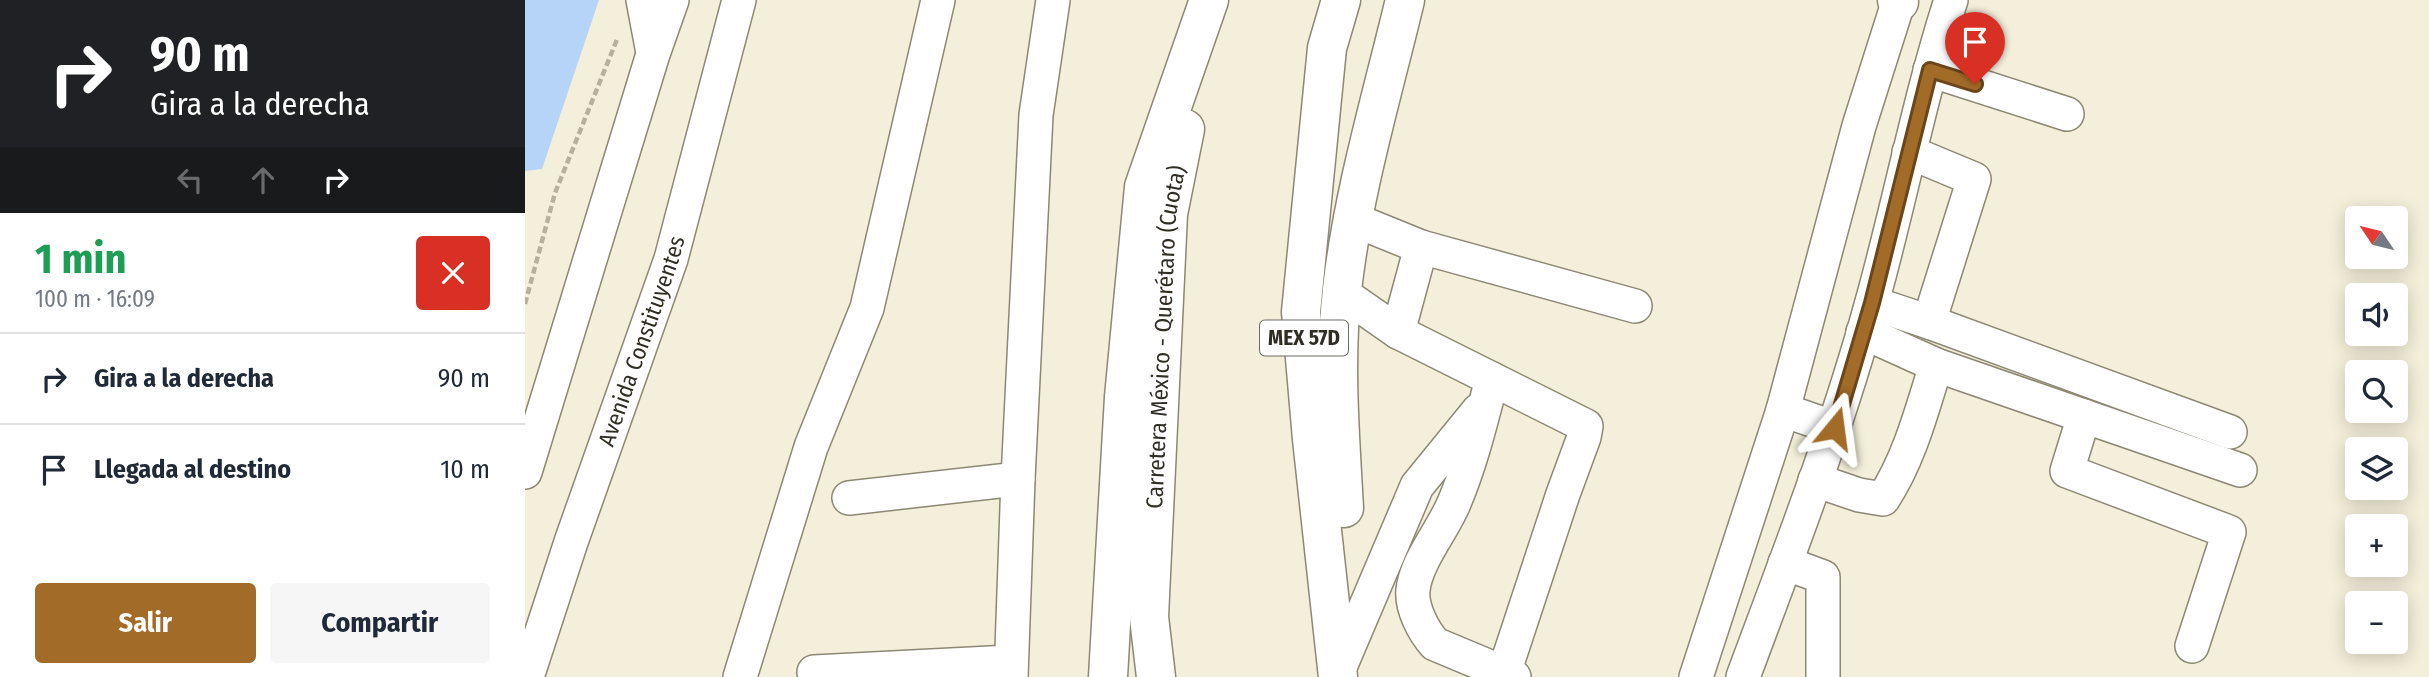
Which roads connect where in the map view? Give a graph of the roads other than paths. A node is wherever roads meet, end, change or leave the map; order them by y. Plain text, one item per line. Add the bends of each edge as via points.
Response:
1 (643, 0) edge
2 (672, 0) edge
3 (739, 0) edge
4 (938, 0) edge
5 (1053, 0) edge
6 (1209, 0) edge
7 (1341, 0) edge
8 (1405, 0) edge
9 (1951, 0) edge
10 (1898, 1) edge
11 (653, 54) junction
12 (1930, 70) junction
13 (2067, 114) dead end
14 (1909, 152) junction
15 (1352, 219) junction
16 (1421, 247) junction
17 (1342, 293) junction
18 (1635, 306) dead end
19 (1867, 318) junction
20 (1929, 322) junction
21 (1398, 332) junction
22 (1936, 365) junction
23 (1489, 390) junction
24 (1783, 410) junction
25 (2084, 416) junction
26 (1835, 428) junction
27 (2230, 432) dead end
28 (2240, 470) dead end
29 (525, 471) edge
30 (1018, 479) junction
31 (1815, 480) junction
32 (849, 498) dead end
33 (1785, 563) junction
34 (2192, 646) dead end
35 (1337, 665) edge
36 (1011, 670) edge
37 (814, 672) dead end
38 (1509, 675) edge
39 (527, 677) edge
40 (740, 677) edge
41 (1108, 677) edge
42 (1156, 677) edge
43 (1696, 677) edge
44 (1743, 677) edge
45 (1823, 677) edge

1 - 11 street
2 - 11 street
3 - 39 street, Avenida Constituyentes via 671,259
4 - 40 street via 867,308 811,447
5 - 30 street via 1036,115
6 - 41 highway via 1144,187 1124,397
6 - 42 highway, Carretera México - Querétaro (Cuota) via 1168,214 1149,617
7 - 35 highway, MEX 57D via 1327,48 1301,312
8 - 15 highway
9 - 12 street
10 - 24 street via 1859,126
11 - 29 street
12 - 13 street
12 - 14 street
14 - 19 street
14 - 20 street via 1974,179
15 - 16 street
15 - 17 highway
16 - 18 street
16 - 21 street
17 - 21 street
17 - 35 highway via 1338,404 1345,535
19 - 20 street
19 - 22 street
19 - 26 street
20 - 27 street
21 - 23 street
22 - 25 street
22 - 31 street via 1896,478 1883,499
23 - 35 street via 1417,486
23 - 38 street via 1471,458 1412,592 1435,644
23 - 38 street via 1586,426
24 - 26 street
24 - 43 street
25 - 28 street
25 - 34 street via 2067,471 2229,532
26 - 31 street
30 - 32 street
30 - 36 street
31 - 33 street
33 - 44 street
33 - 45 street via 1823,578
36 - 37 street

